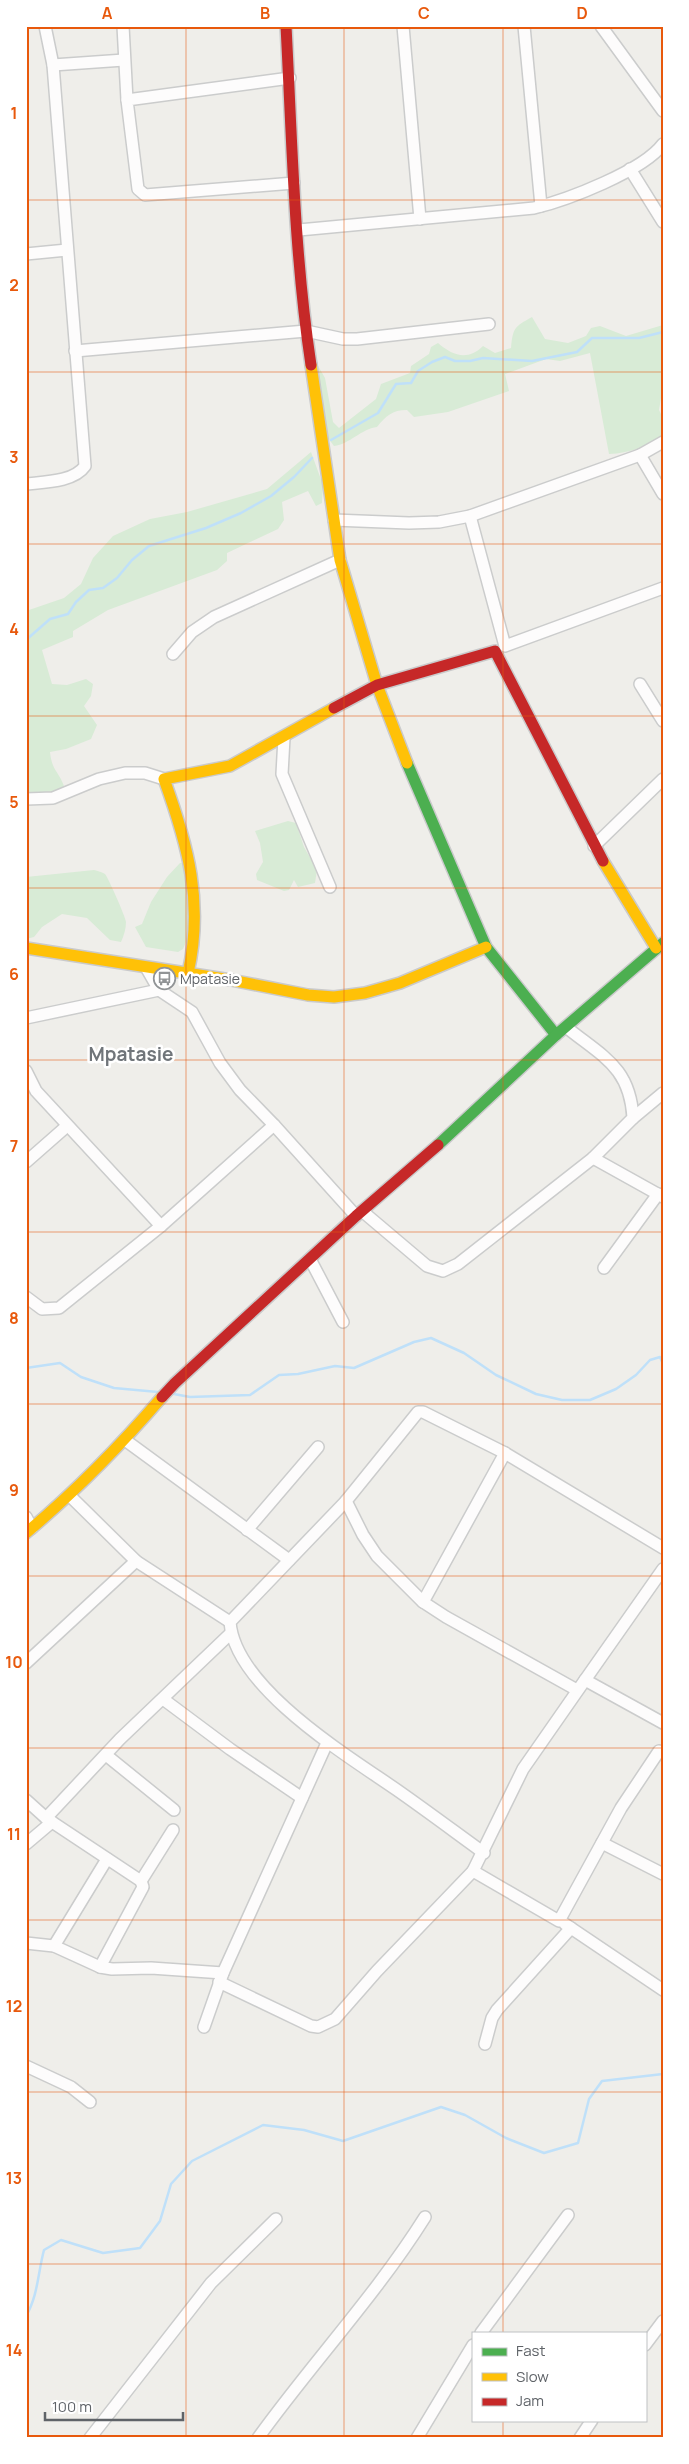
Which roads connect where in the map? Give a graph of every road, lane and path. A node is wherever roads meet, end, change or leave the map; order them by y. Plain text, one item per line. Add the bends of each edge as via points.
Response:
1 (45, 26) edge
2 (123, 26) edge
3 (286, 26) edge
4 (403, 26) edge
5 (524, 26) edge
6 (602, 26) edge
7 (124, 60) junction
8 (53, 65) junction
9 (290, 78) junction
10 (127, 100) junction
11 (663, 111) edge
12 (663, 144) edge
13 (630, 170) junction
14 (294, 183) junction
15 (541, 206) junction
16 (420, 219) junction
17 (663, 222) edge
18 (299, 230) junction
19 (66, 250) junction
20 (26, 254) edge
21 (489, 324) dead end
22 (306, 331) junction
23 (75, 351) junction
24 (663, 442) edge
25 (640, 455) junction
26 (26, 484) edge
27 (663, 494) edge
28 (470, 516) junction
29 (334, 520) junction
30 (340, 560) junction
31 (663, 588) edge
32 (505, 646) junction
33 (495, 651) junction
34 (173, 654) dead end
35 (640, 684) dead end
36 (377, 685) junction
37 (663, 720) edge
38 (284, 738) junction
39 (164, 779) junction
40 (663, 779) edge
41 (26, 799) edge
42 (594, 846) junction
43 (330, 887) dead end
44 (660, 945) edge
45 (486, 947) junction
46 (26, 948) edge
47 (147, 969) junction
48 (188, 973) junction
49 (159, 990) junction
50 (26, 1018) edge
51 (566, 1027) junction
52 (556, 1035) junction
53 (26, 1071) edge
54 (663, 1093) edge
55 (633, 1118) junction
56 (274, 1125) junction
57 (67, 1126) junction
58 (593, 1158) junction
59 (26, 1162) edge
60 (660, 1195) edge
61 (359, 1214) junction
62 (161, 1226) junction
63 (310, 1259) junction
64 (604, 1268) dead end
65 (26, 1297) edge
66 (343, 1322) dead end
67 (125, 1440) junction
68 (318, 1447) dead end
69 (505, 1453) junction
70 (70, 1496) junction
71 (346, 1501) junction
72 (26, 1517) edge
73 (29, 1530) edge
74 (247, 1530) junction
75 (663, 1548) edge
76 (289, 1560) junction
77 (136, 1561) junction
78 (663, 1568) edge
79 (423, 1602) junction
80 (230, 1627) junction
81 (26, 1663) edge
82 (581, 1685) junction
83 (163, 1699) junction
84 (663, 1723) edge
85 (327, 1744) junction
86 (662, 1750) edge
87 (106, 1755) junction
88 (302, 1798) junction
89 (26, 1800) edge
90 (174, 1810) dead end
91 (49, 1820) junction
92 (173, 1830) dead end
93 (602, 1843) junction
94 (26, 1844) edge
95 (484, 1852) junction
96 (107, 1859) junction
97 (474, 1871) junction
98 (663, 1874) edge
99 (141, 1881) junction
100 (559, 1921) junction
101 (572, 1928) junction
102 (26, 1943) edge
103 (54, 1946) junction
104 (100, 1966) junction
105 (221, 1978) junction
106 (663, 1990) edge
107 (204, 2027) dead end
108 (485, 2044) dead end
109 (26, 2066) edge
110 (90, 2102) dead end
111 (568, 2215) dead end
112 (425, 2217) dead end
113 (276, 2219) dead end
114 (663, 2321) edge
115 (481, 2332) edge
116 (646, 2344) edge
117 (472, 2347) edge
118 (591, 2422) edge
119 (90, 2438) edge
120 (258, 2438) edge
121 (417, 2438) edge
122 (580, 2438) edge

1 - 8 street
2 - 7 street
3 - 9 street
4 - 16 street
5 - 15 street
6 - 11 street
7 - 8 street
7 - 10 street
8 - 19 street
9 - 10 street
9 - 14 street
10 - 14 street via 138,189 146,195
12 - 13 street via 657,152
13 - 15 street
13 - 17 street
14 - 18 street
15 - 16 street
16 - 18 street
18 - 22 street
19 - 20 street
19 - 23 street
21 - 22 street via 343,340
22 - 23 street
22 - 29 street
23 - 26 street via 85,466 78,473 60,479
24 - 25 street
25 - 27 street
25 - 28 street
28 - 29 street via 409,523
28 - 32 street
29 - 30 street
30 - 34 street via 214,617 192,632
30 - 36 street
31 - 32 street
32 - 33 street
33 - 36 street
33 - 42 street
35 - 37 street
36 - 38 street
36 - 45 street via 415,784
38 - 39 street via 230,766
38 - 43 street via 282,774
39 - 41 street via 145,773 125,773 99,779 54,798
39 - 48 street via 192,864 197,935
40 - 42 street
42 - 44 street
44 - 51 street
45 - 48 street via 408,979 346,996 320,998
45 - 52 street
46 - 47 street via 94,957
47 - 48 street
47 - 49 street
49 - 50 street
49 - 56 street via 192,1012 220,1063 240,1090
51 - 52 street
51 - 55 street via 621,1074 629,1089
52 - 61 street via 450,1135
53 - 57 street via 36,1092
54 - 55 street
55 - 58 street
56 - 61 street
56 - 62 street
57 - 59 street
57 - 62 street
58 - 60 street
58 - 61 street via 458,1264 443,1271 426,1266
60 - 64 street
61 - 63 street
62 - 65 street via 59,1308 42,1309
63 - 66 street
63 - 67 street via 175,1382
67 - 70 street
67 - 74 street
68 - 74 street
69 - 71 street via 418,1412
69 - 75 street
69 - 79 street
70 - 73 street
70 - 77 street
71 - 76 street
71 - 79 street via 362,1535 377,1556
72 - 73 street
74 - 76 street
76 - 80 street
77 - 80 street
77 - 81 street
78 - 82 street
79 - 82 street via 446,1617
80 - 83 street
80 - 85 street via 240,1654 267,1689
82 - 84 street
82 - 95 street via 523,1769
83 - 87 street
83 - 88 street
85 - 88 street
85 - 95 street
86 - 93 street via 621,1808
87 - 90 street
87 - 91 street
88 - 105 street
89 - 91 street
91 - 94 street
91 - 96 street
92 - 99 street
93 - 98 street
93 - 100 street
95 - 97 street
96 - 99 street
96 - 103 street
97 - 100 street
97 - 105 street via 377,1971 345,2009 325,2025 311,2026
99 - 104 street via 143,1887
100 - 101 street
101 - 106 street
101 - 108 street via 496,2010
102 - 103 street
103 - 104 street
104 - 105 street via 112,1969 151,1968
105 - 107 street
109 - 110 street via 71,2087
111 - 115 street
112 - 120 street via 364,2303
113 - 119 street via 210,2283
114 - 116 street
117 - 121 street
118 - 122 street

